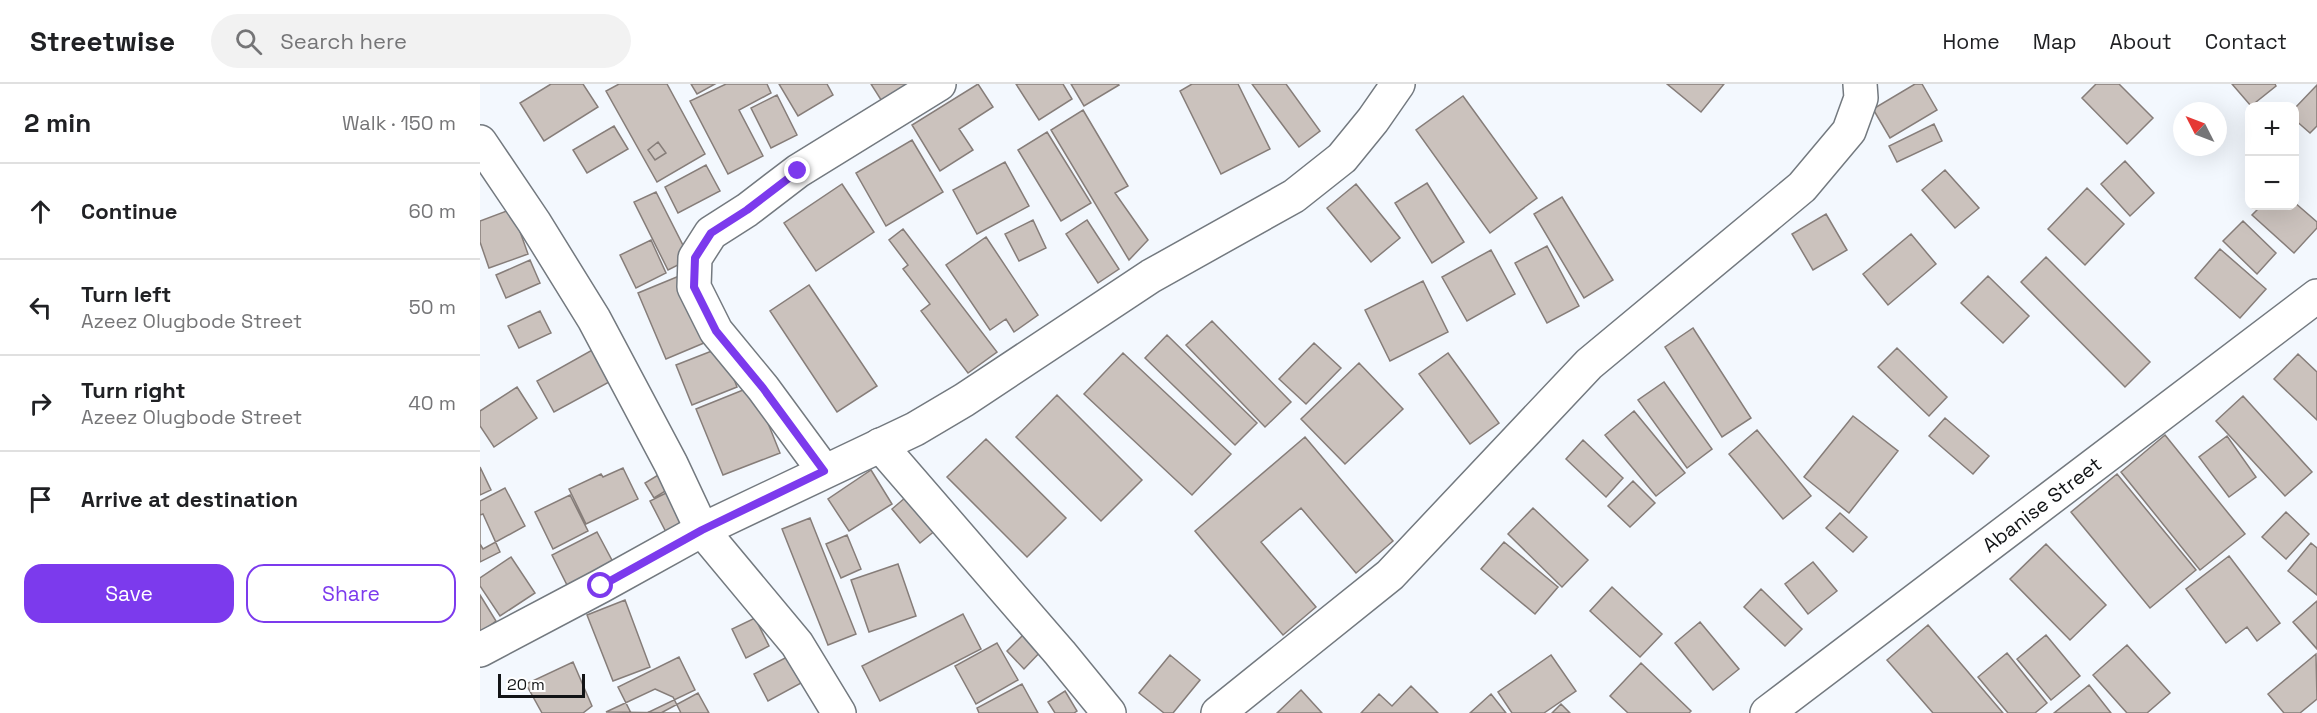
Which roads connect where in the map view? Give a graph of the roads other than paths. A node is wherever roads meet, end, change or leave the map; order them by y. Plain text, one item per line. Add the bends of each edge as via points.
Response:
1 (939, 84) edge
2 (1398, 84) edge
3 (1860, 84) edge
4 (480, 142) edge
5 (2317, 296) edge
6 (880, 445) junction
7 (824, 471) junction
8 (702, 530) junction
9 (480, 650) edge
10 (839, 713) edge
11 (1109, 713) edge
12 (1218, 713) edge
13 (1767, 713) edge

1 - 7 street via 798,171 711,233 695,258 694,287 716,331
2 - 6 street via 1342,158 1294,196 1151,276 964,400
3 - 12 street via 1861,98 1849,131 1802,187 1589,364 1390,575
4 - 8 street via 594,319
5 - 13 street, Abanise Street
6 - 7 street
6 - 11 street
7 - 8 street
8 - 9 street
8 - 10 street via 797,644

